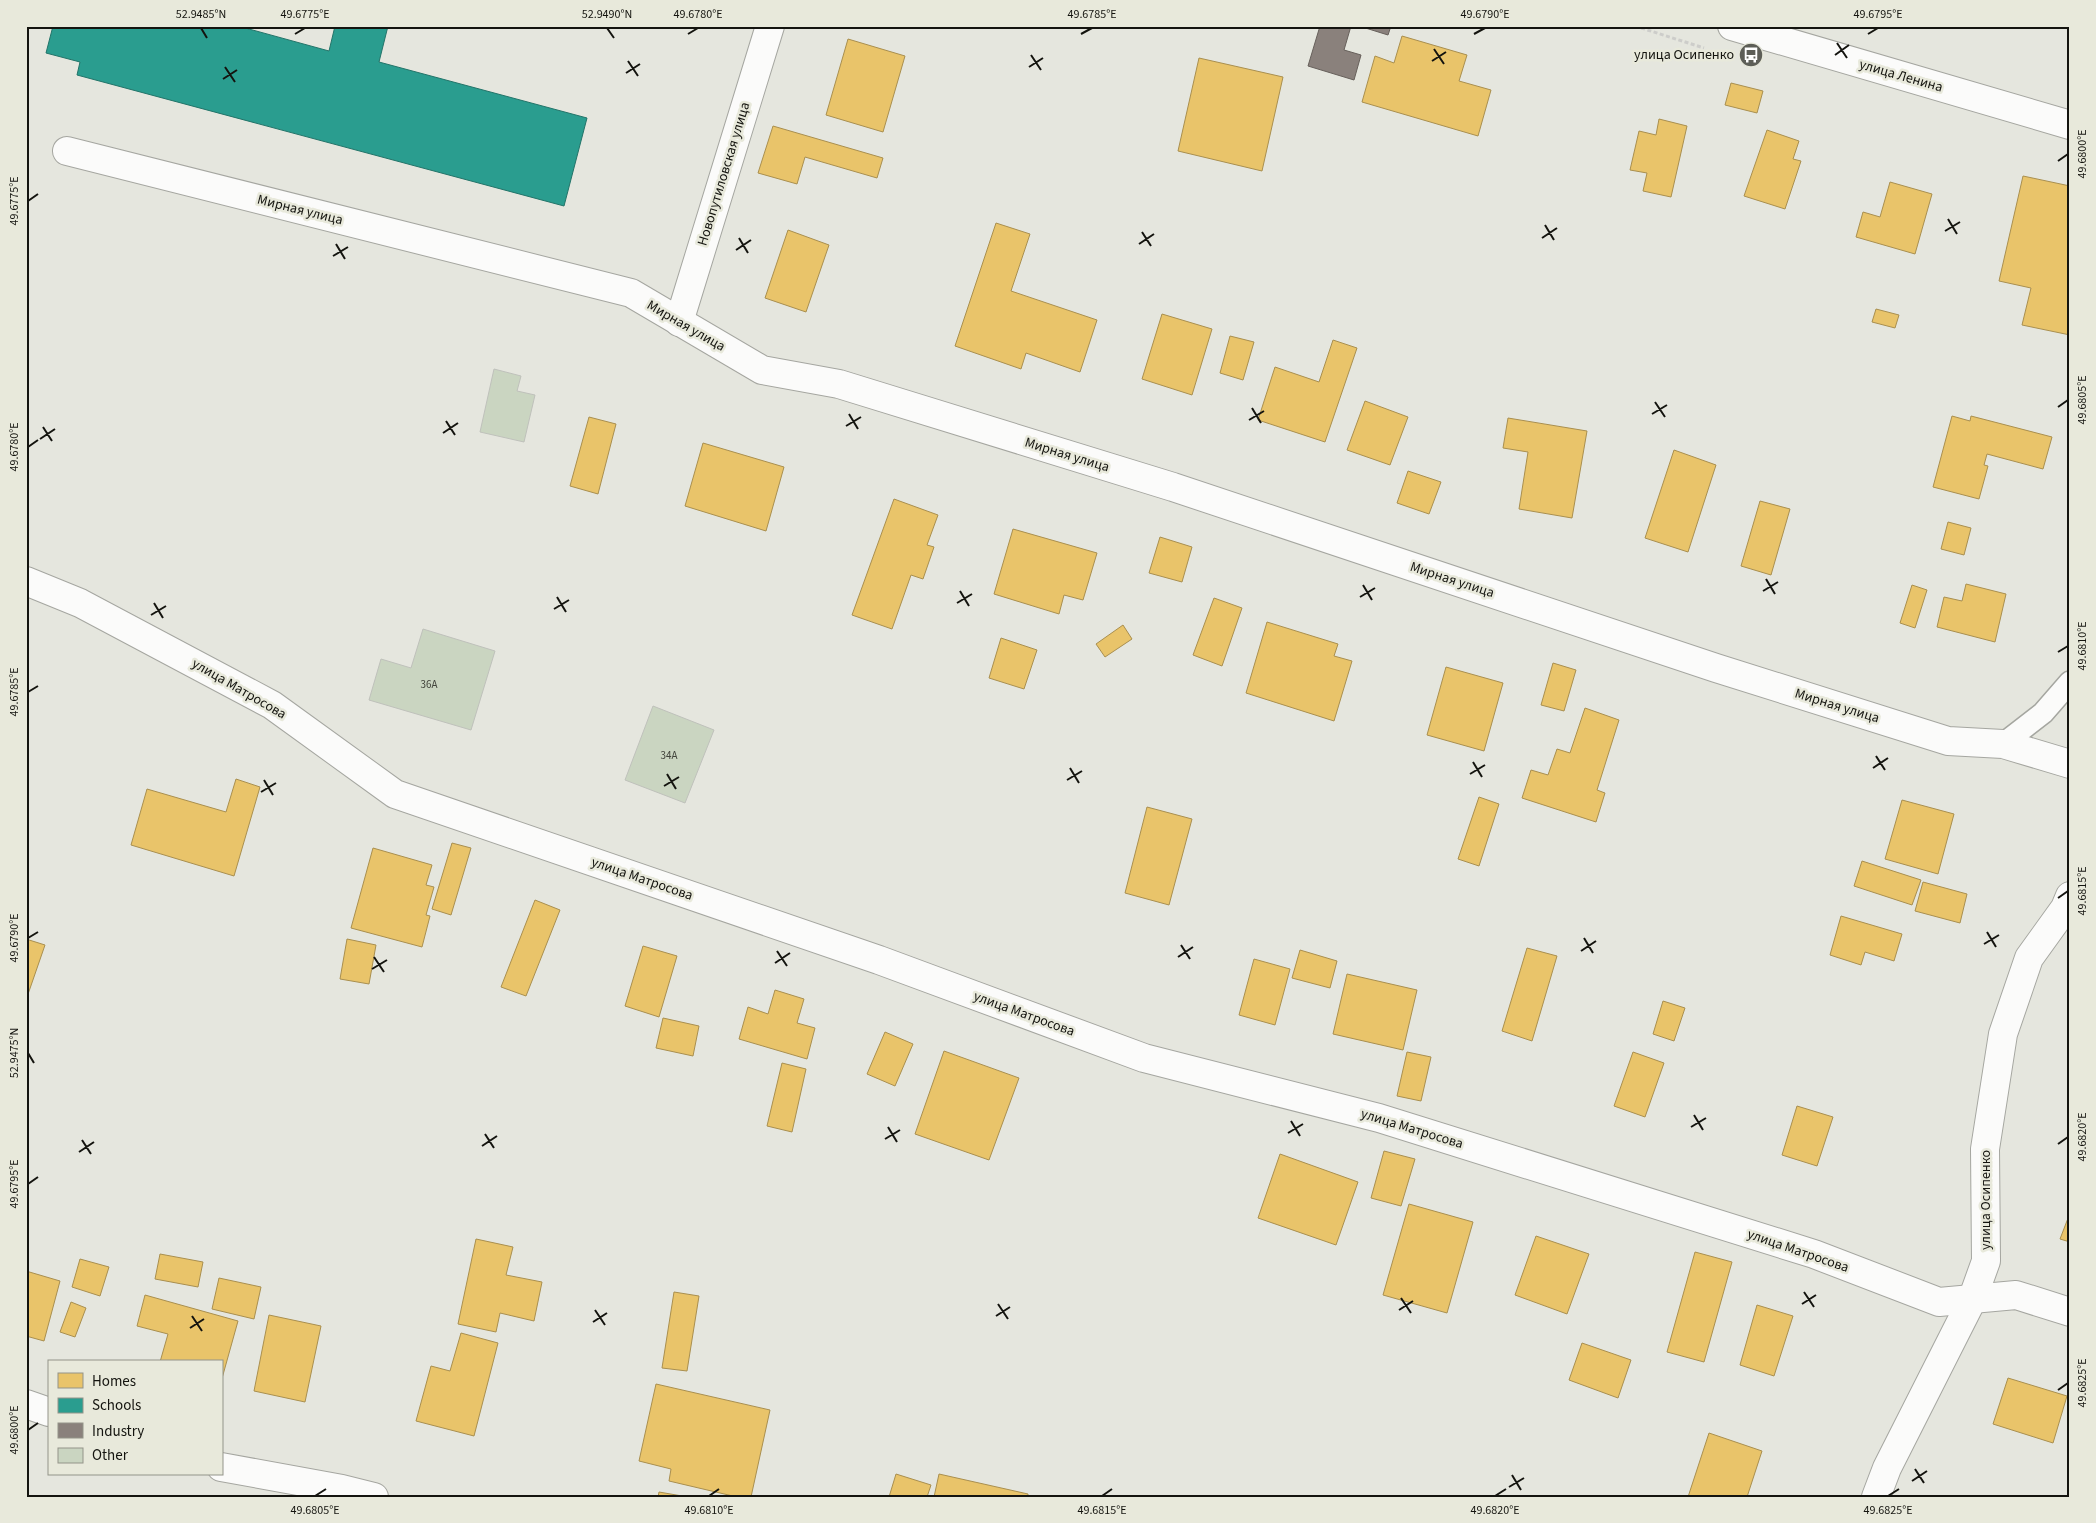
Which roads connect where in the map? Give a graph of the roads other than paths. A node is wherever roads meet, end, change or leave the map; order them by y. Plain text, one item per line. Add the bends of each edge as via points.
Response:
1 (770, 26) edge
2 (1732, 26) edge
3 (2070, 125) edge
4 (67, 151) dead end
5 (679, 322) junction
6 (26, 581) edge
7 (2070, 682) edge
8 (2002, 744) junction
9 (2070, 764) edge
10 (2070, 896) edge
11 (1972, 1300) junction
12 (2070, 1312) edge
13 (26, 1404) edge
14 (48, 1412) edge
15 (222, 1467) edge
16 (374, 1497) edge
17 (1876, 1497) edge

1 - 5 street, Новопутиловская улица
2 - 3 street, улица Ленина
4 - 5 street, Мирная улица via 631,293
5 - 8 street, Мирная улица via 762,370 839,384 1173,487 1716,668 1948,741
6 - 11 street, улица Матросова via 80,603 272,705 395,794 880,960 1144,1058 1388,1121 1814,1254 1939,1302
7 - 8 lane via 2043,713
8 - 9 street, Мирная улица
10 - 11 street, улица Осипенко via 2029,958 2003,1034 1985,1149 1986,1261
11 - 12 street, улица Матросова via 2016,1295
11 - 17 street, улица Осипенко via 1887,1468
13 - 14 street
15 - 16 street

